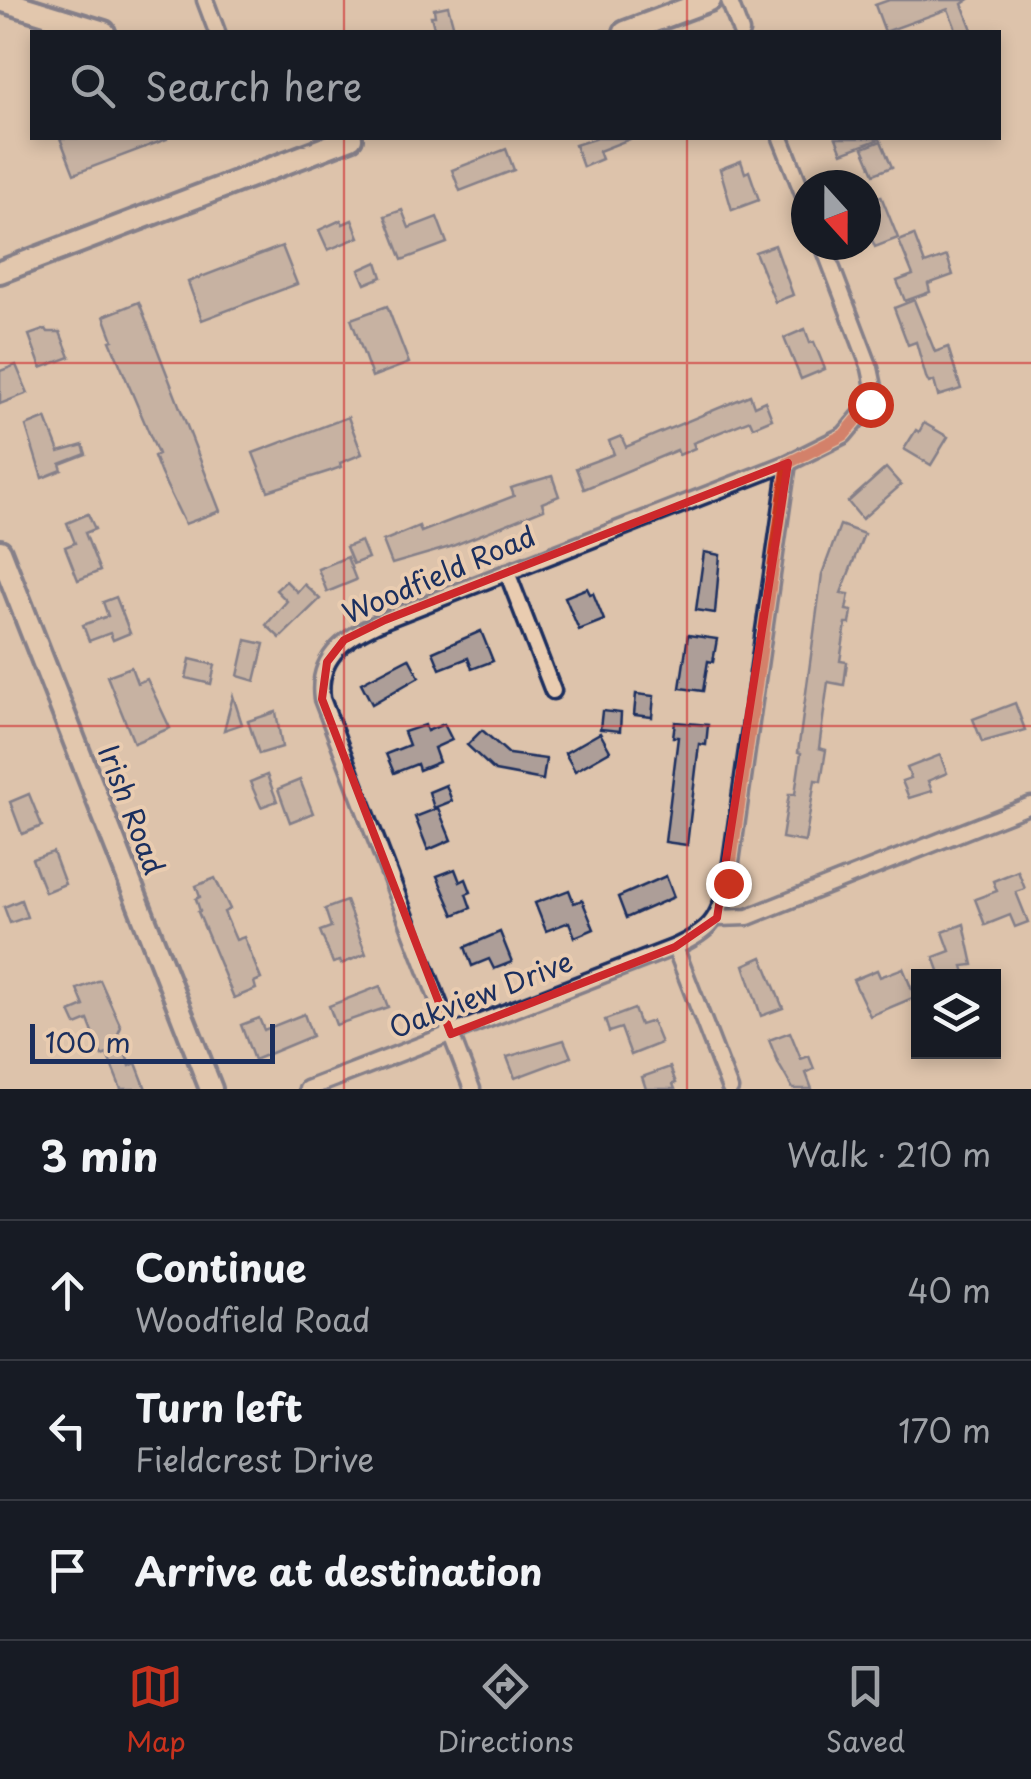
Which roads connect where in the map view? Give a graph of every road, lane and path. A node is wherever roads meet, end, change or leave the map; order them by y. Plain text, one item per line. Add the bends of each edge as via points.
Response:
1 (0, 0) edge
2 (205, 0) edge
3 (710, 0) edge
4 (728, 0) edge
5 (664, 8) edge
6 (98, 30) edge
7 (216, 30) edge
8 (628, 30) edge
9 (740, 30) edge
10 (339, 140) edge
11 (783, 140) edge
12 (304, 146) edge
13 (794, 170) edge
14 (829, 260) edge
15 (0, 272) edge
16 (788, 463) junction
17 (0, 551) edge
18 (506, 572) junction
19 (553, 691) dead end
20 (1031, 805) edge
21 (717, 918) junction
22 (674, 947) junction
23 (451, 1034) junction
24 (211, 1089) edge
25 (306, 1089) edge
26 (472, 1089) edge
27 (730, 1089) edge

1 - 6 street
2 - 7 street
3 - 5 street
4 - 9 street
5 - 8 street
10 - 12 street
11 - 13 street
12 - 15 street
14 - 16 street, Woodfield Road via 874,387 844,435
16 - 18 street, Woodfield Road
16 - 21 street via 728,883
17 - 24 street, Irish Road
18 - 19 street
18 - 23 street, Woodfield Road via 344,640 327,662 320,687
20 - 21 street via 748,916
21 - 22 street, Oakview Drive
22 - 23 street, Oakview Drive
22 - 27 street
23 - 25 street, Oakview Drive
23 - 26 street, Woodfield Road

